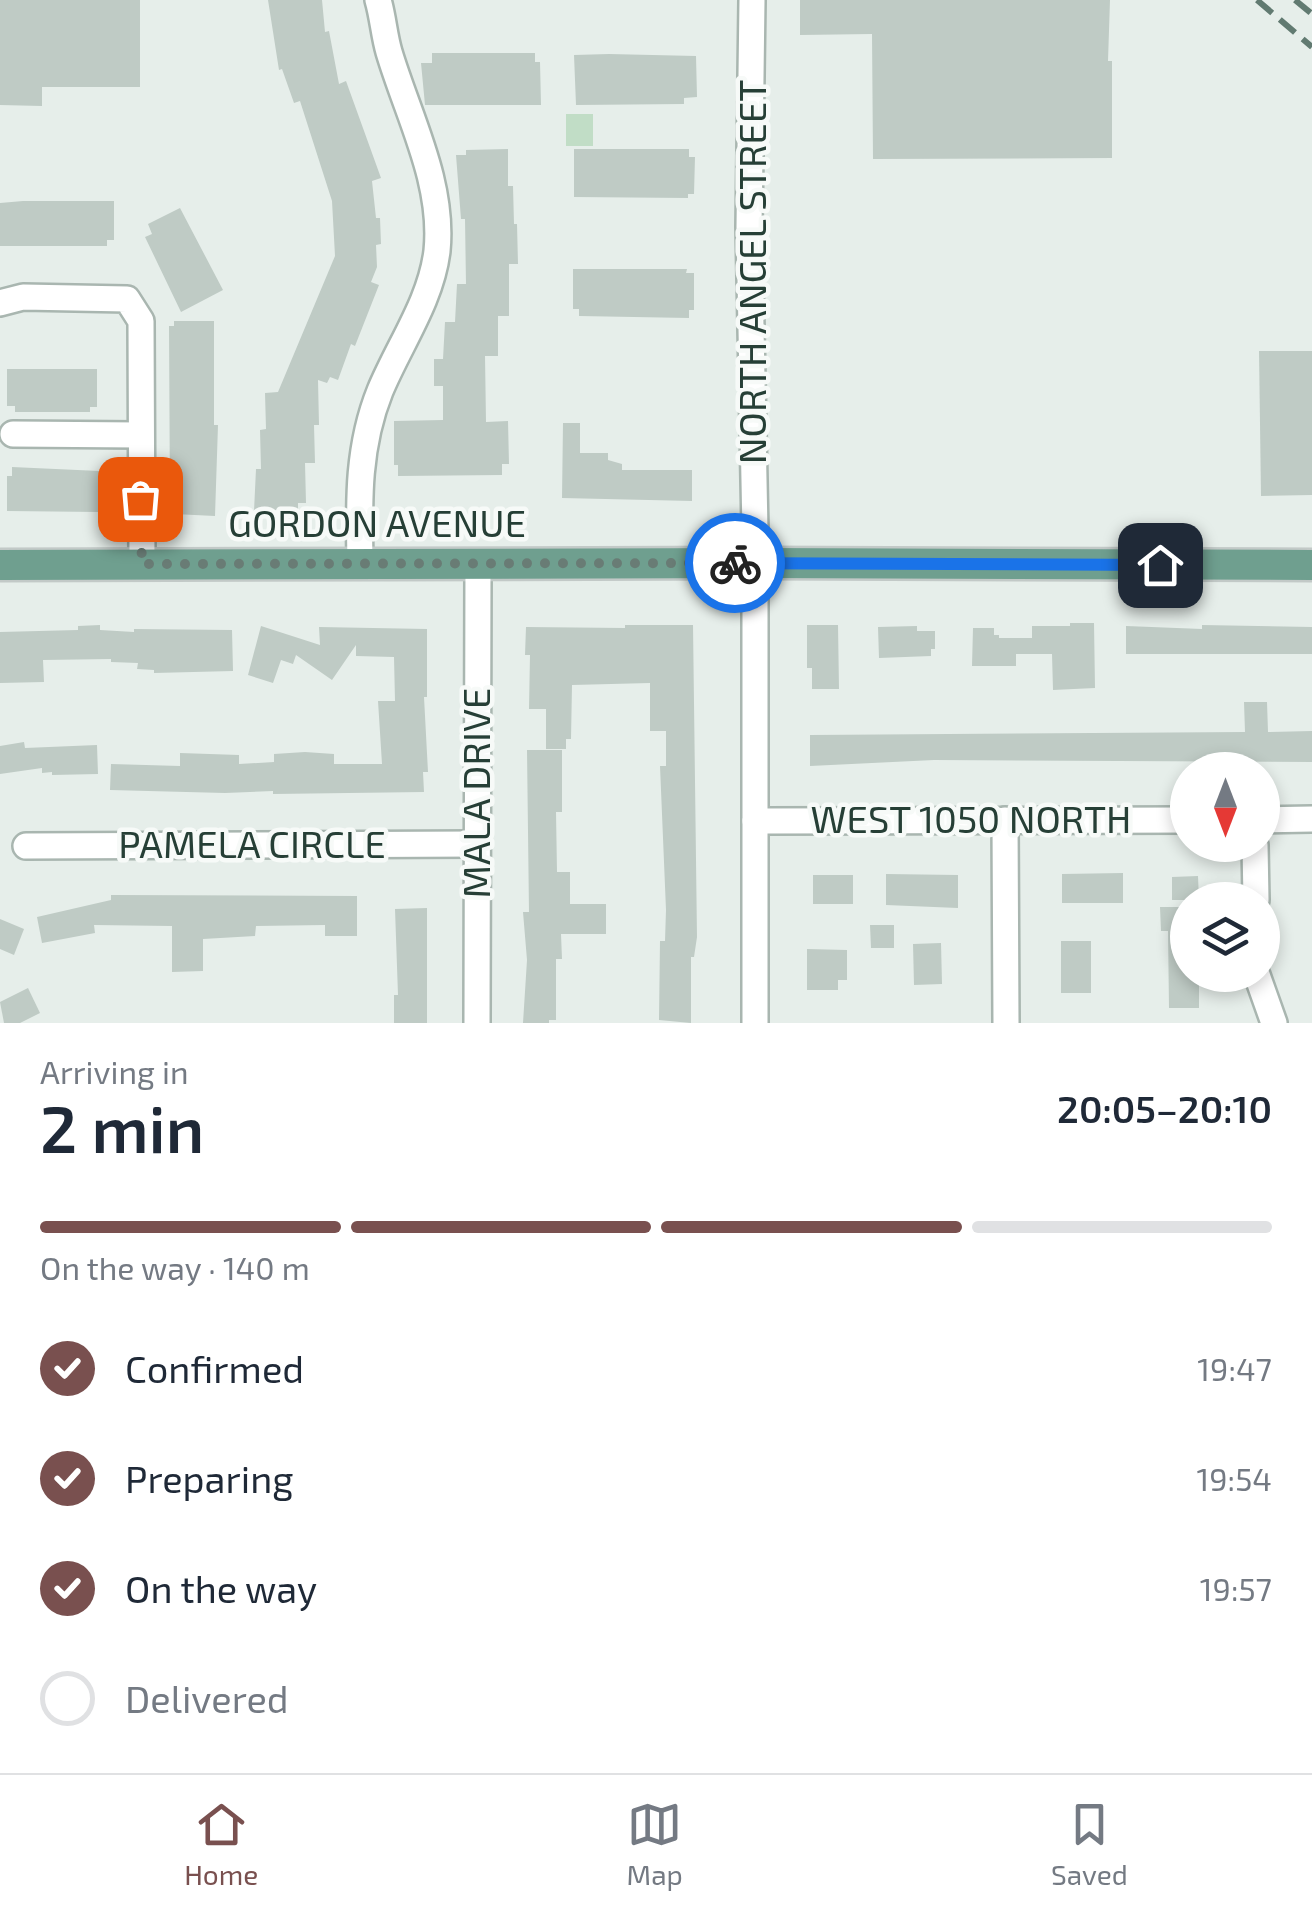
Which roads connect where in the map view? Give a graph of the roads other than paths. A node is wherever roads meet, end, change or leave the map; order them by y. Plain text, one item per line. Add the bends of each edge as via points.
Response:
1 (378, 0) edge
2 (752, 0) edge
3 (0, 303) edge
4 (12, 434) dead end
5 (140, 435) junction
6 (755, 563) junction
7 (142, 564) junction
8 (360, 564) junction
9 (478, 564) junction
10 (0, 565) edge
11 (1312, 565) edge
12 (1005, 820) junction
13 (1170, 820) edge
14 (1280, 820) edge
15 (1312, 820) edge
16 (755, 821) junction
17 (478, 844) junction
18 (26, 846) dead end
19 (1263, 992) edge
20 (477, 1023) edge
21 (755, 1023) edge
22 (1006, 1023) edge
23 (1274, 1023) edge

1 - 8 street via 430,174 437,250 430,283 362,443
2 - 6 street, NORTH ANGEL STREET
3 - 5 street via 23,297 127,298 141,321
4 - 5 street
5 - 7 street
6 - 9 main road, GORDON AVENUE
6 - 11 main road, GORDON AVENUE
6 - 16 street, NORTH ANGEL STREET
7 - 8 main road, GORDON AVENUE
7 - 10 main road, GORDON AVENUE
8 - 9 main road, GORDON AVENUE
9 - 17 street, MALA DRIVE
12 - 13 street, WEST 1050 NORTH
12 - 16 street, WEST 1050 NORTH
12 - 22 street
14 - 15 street
16 - 21 street, NORTH ANGEL STREET
17 - 18 street, PAMELA CIRCLE
17 - 20 street, MALA DRIVE
19 - 23 street

